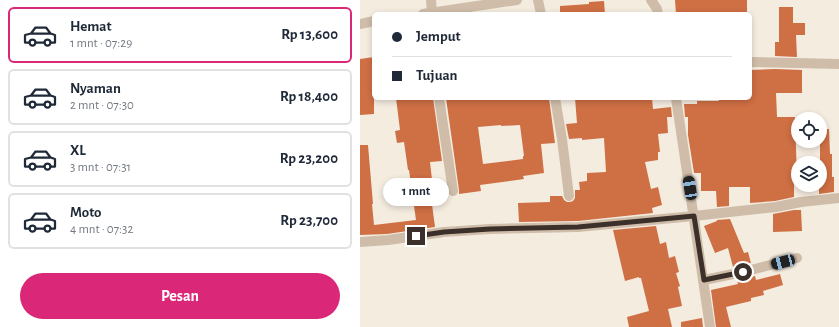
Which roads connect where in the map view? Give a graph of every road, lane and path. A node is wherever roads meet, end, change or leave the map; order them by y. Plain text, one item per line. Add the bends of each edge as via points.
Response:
1 (431, 0) edge
2 (517, 0) edge
3 (538, 0) edge
4 (651, 0) edge
5 (428, 12) edge
6 (435, 12) edge
7 (541, 12) edge
8 (658, 12) edge
9 (372, 21) edge
10 (360, 24) edge
11 (752, 62) edge
12 (839, 64) edge
13 (439, 100) edge
14 (556, 100) edge
15 (676, 100) edge
16 (453, 192) dead end
17 (569, 196) dead end
18 (839, 198) edge
19 (694, 216) junction
20 (360, 242) edge
21 (797, 258) dead end
22 (704, 280) junction
23 (710, 327) edge

1 - 5 street
2 - 6 street
3 - 7 street
4 - 8 street
9 - 10 street
11 - 12 street
13 - 16 street
14 - 17 street
15 - 19 street
18 - 19 street
19 - 20 street via 578,227 444,232
19 - 22 street
21 - 22 street
22 - 23 street

